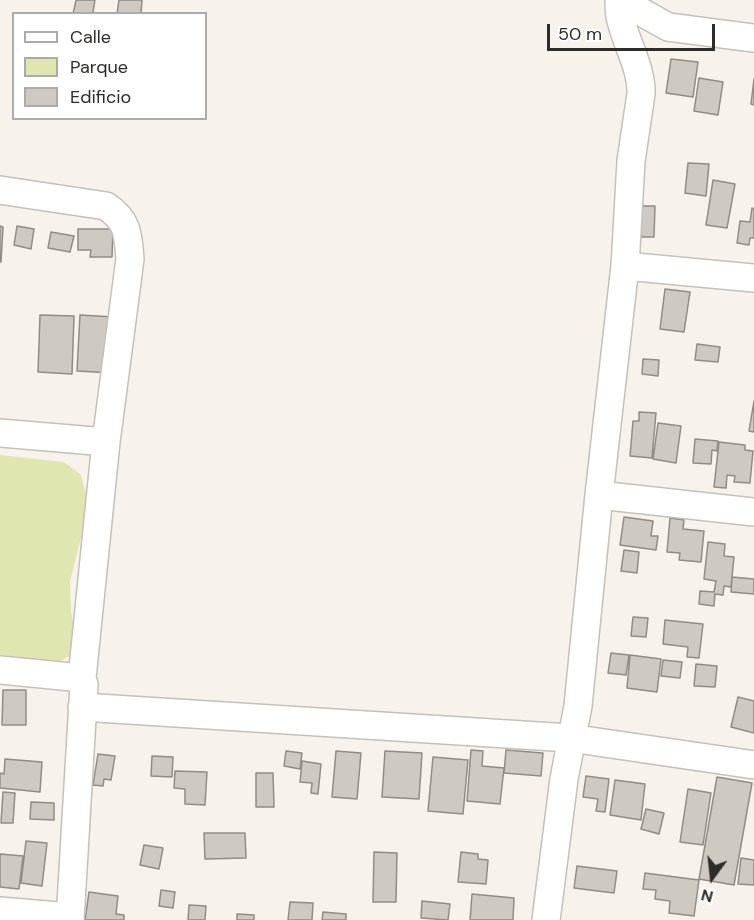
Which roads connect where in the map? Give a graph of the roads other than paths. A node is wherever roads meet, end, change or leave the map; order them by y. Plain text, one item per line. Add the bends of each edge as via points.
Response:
1 (620, 0) edge
2 (655, 10) edge
3 (754, 38) edge
4 (641, 94) junction
5 (0, 190) edge
6 (625, 266) junction
7 (754, 278) edge
8 (0, 433) edge
9 (106, 442) junction
10 (599, 495) junction
11 (754, 512) edge
12 (0, 670) edge
13 (82, 678) junction
14 (82, 706) junction
15 (570, 738) junction
16 (754, 765) edge
17 (0, 911) edge
18 (70, 918) edge
19 (546, 920) edge

1 - 2 street
1 - 4 street via 621,21 638,69
2 - 3 street via 668,27
2 - 4 street
4 - 6 street via 631,161
5 - 9 street via 106,206 118,214 127,230 130,259
6 - 7 street
6 - 10 street
8 - 9 street
9 - 13 street
10 - 11 street
10 - 15 street via 578,706
12 - 13 street
13 - 14 street
14 - 15 street
14 - 18 street
15 - 16 street
15 - 19 street
17 - 18 street

